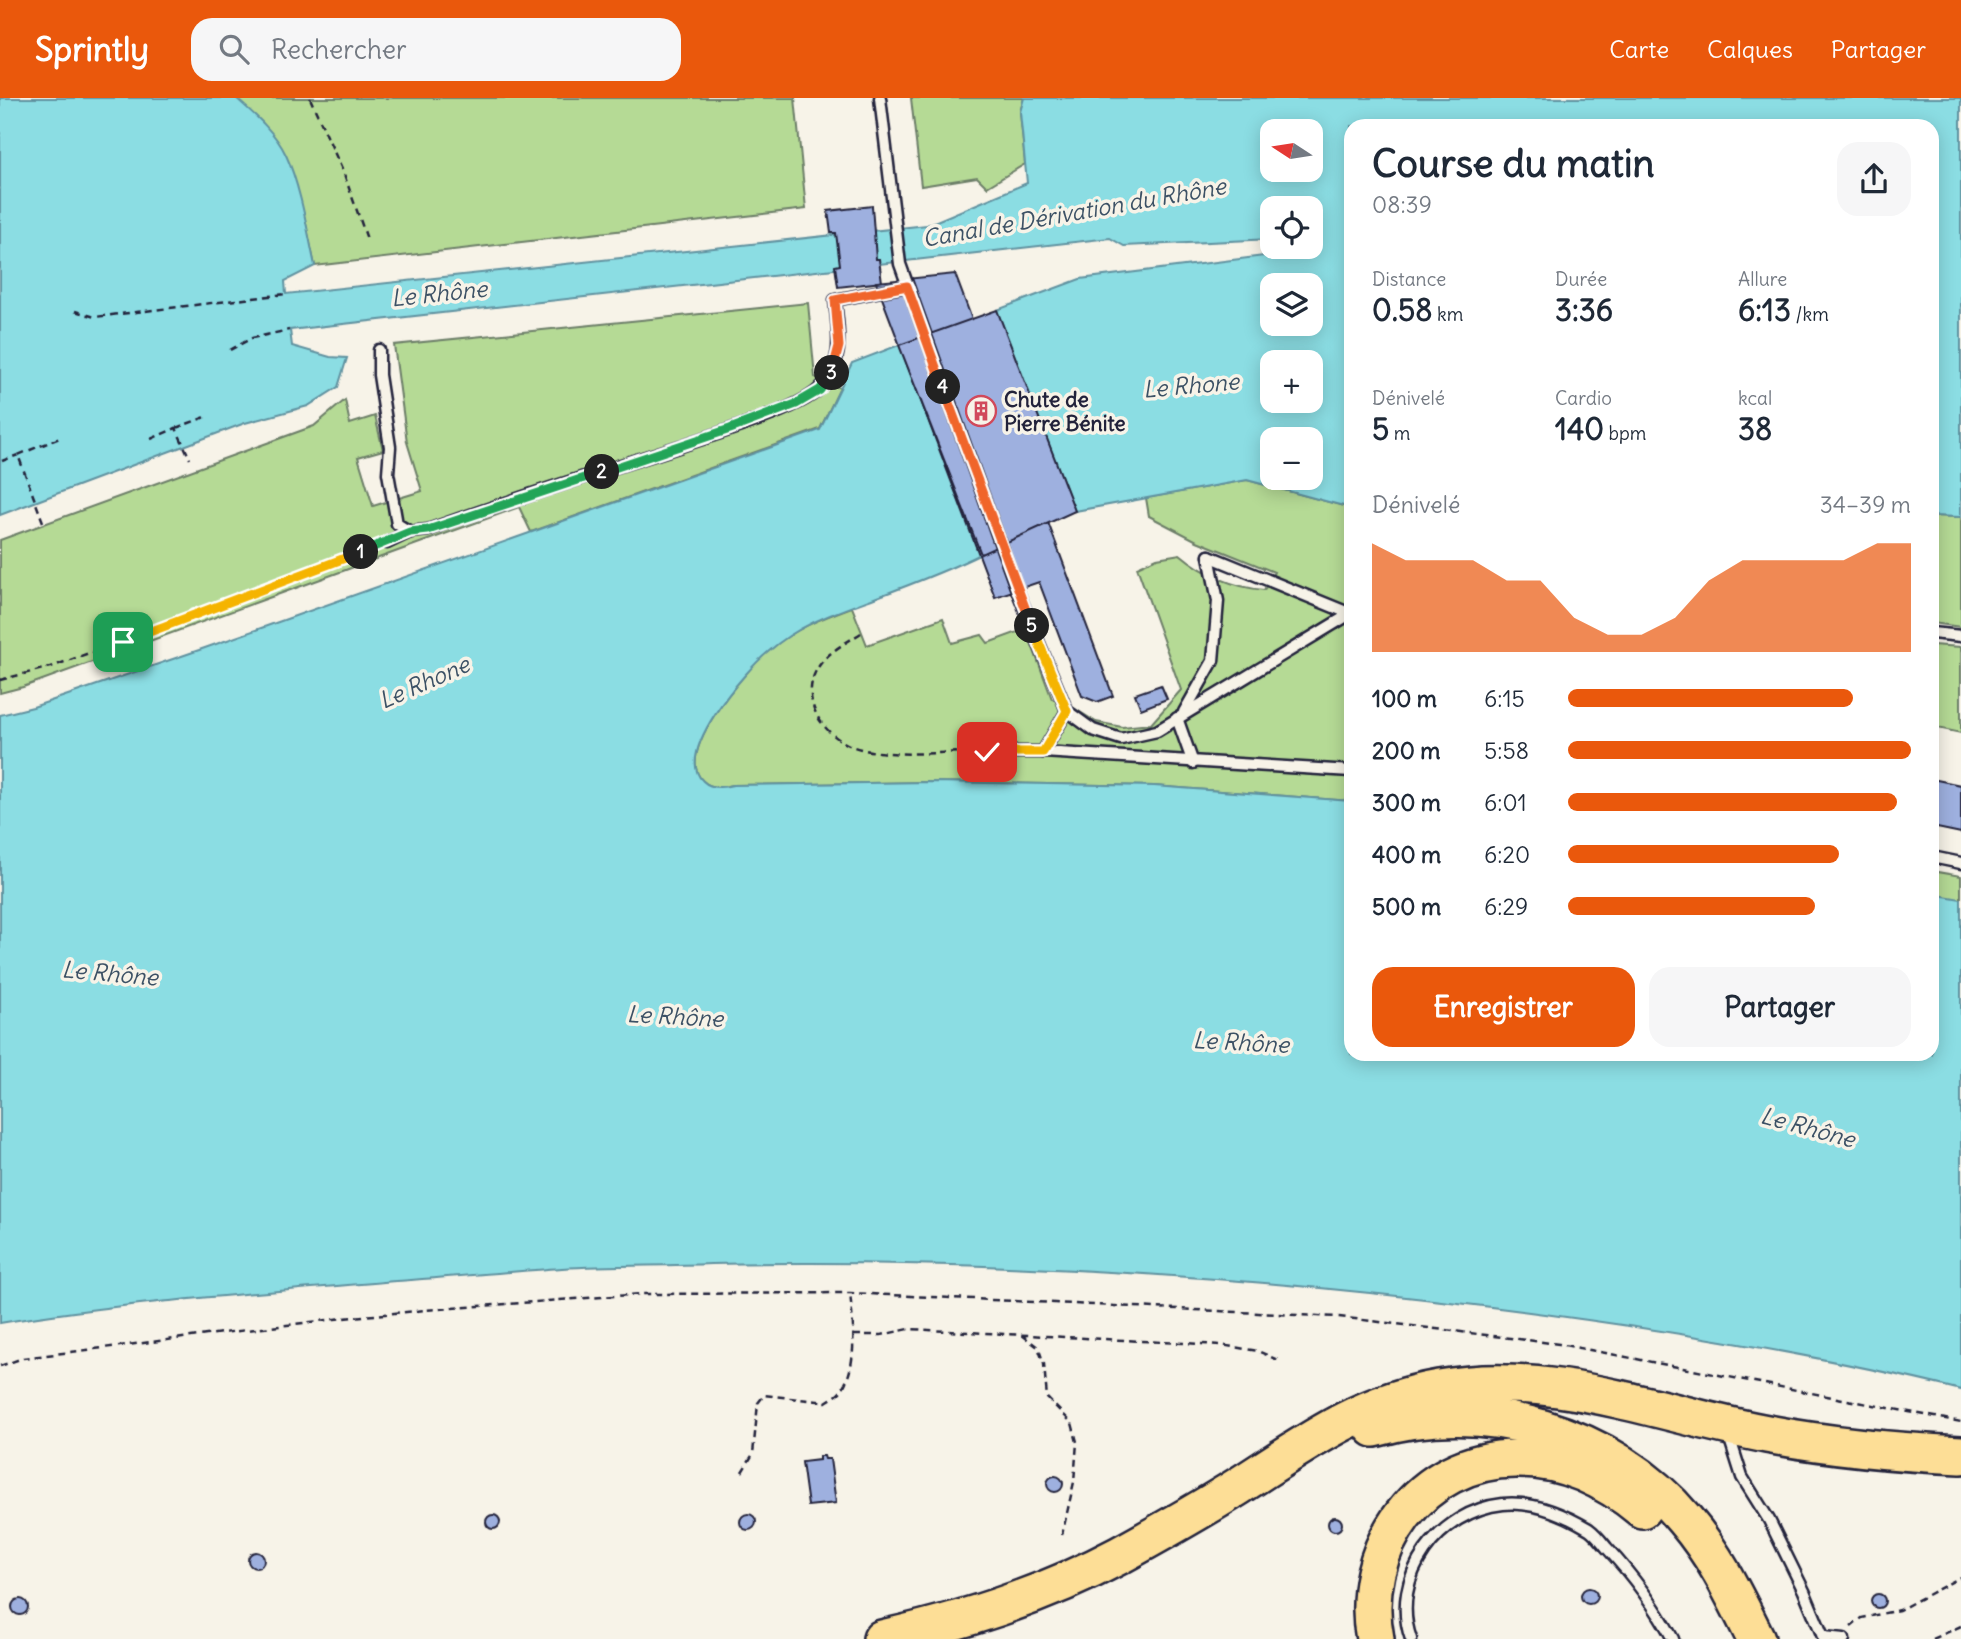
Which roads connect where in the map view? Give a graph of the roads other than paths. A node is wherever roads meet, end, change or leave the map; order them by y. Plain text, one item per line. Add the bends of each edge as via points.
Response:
1 (880, 98) edge
2 (907, 286) junction
3 (379, 351) dead end
4 (410, 532) junction
5 (387, 543) road end
6 (1344, 611) edge
7 (1344, 618) edge
8 (1939, 634) edge
9 (1961, 636) edge
10 (1067, 711) junction
11 (1180, 715) junction
12 (1122, 738) junction
13 (987, 752) road end
14 (1043, 752) junction
15 (1118, 757) junction
16 (1193, 763) junction
17 (1344, 771) edge
18 (1939, 858) edge
19 (1961, 863) edge
20 (1725, 1425) junction
21 (1961, 1455) edge
22 (1237, 1488) junction
23 (1824, 1638) edge
24 (882, 1639) edge
25 (1375, 1639) edge
26 (1411, 1639) edge
27 (1673, 1639) edge
28 (1735, 1639) edge
29 (1756, 1639) edge
30 (1844, 1639) edge

1 - 2 lane via 900,264
2 - 4 lane via 835,300 839,346 835,370 820,390 796,404 428,530
2 - 10 lane via 1017,590
3 - 4 lane via 390,447 388,473 397,524
4 - 5 lane
6 - 11 lane via 1209,556 1218,601 1213,661
7 - 11 lane
8 - 9 lane
10 - 12 lane via 1093,730
10 - 14 lane
11 - 12 lane via 1157,731
11 - 16 lane
12 - 15 lane
13 - 14 lane
14 - 15 lane
15 - 16 lane
16 - 17 lane
18 - 19 lane
20 - 21 highway via 1850,1447
20 - 22 highway via 1568,1389 1471,1384 1411,1395 1355,1415
20 - 23 lane via 1742,1477 1769,1520
22 - 24 highway via 1068,1580 954,1621
22 - 29 highway via 1360,1432 1407,1420 1484,1418 1564,1435 1618,1461 1684,1518 1718,1564
23 - 30 lane
25 - 28 highway via 1374,1571 1384,1544 1405,1512 1426,1491 1470,1467 1514,1458 1580,1471 1640,1507 1691,1565
26 - 27 lane via 1406,1593 1417,1561 1439,1534 1470,1514 1502,1504 1535,1505 1591,1531 1636,1581

